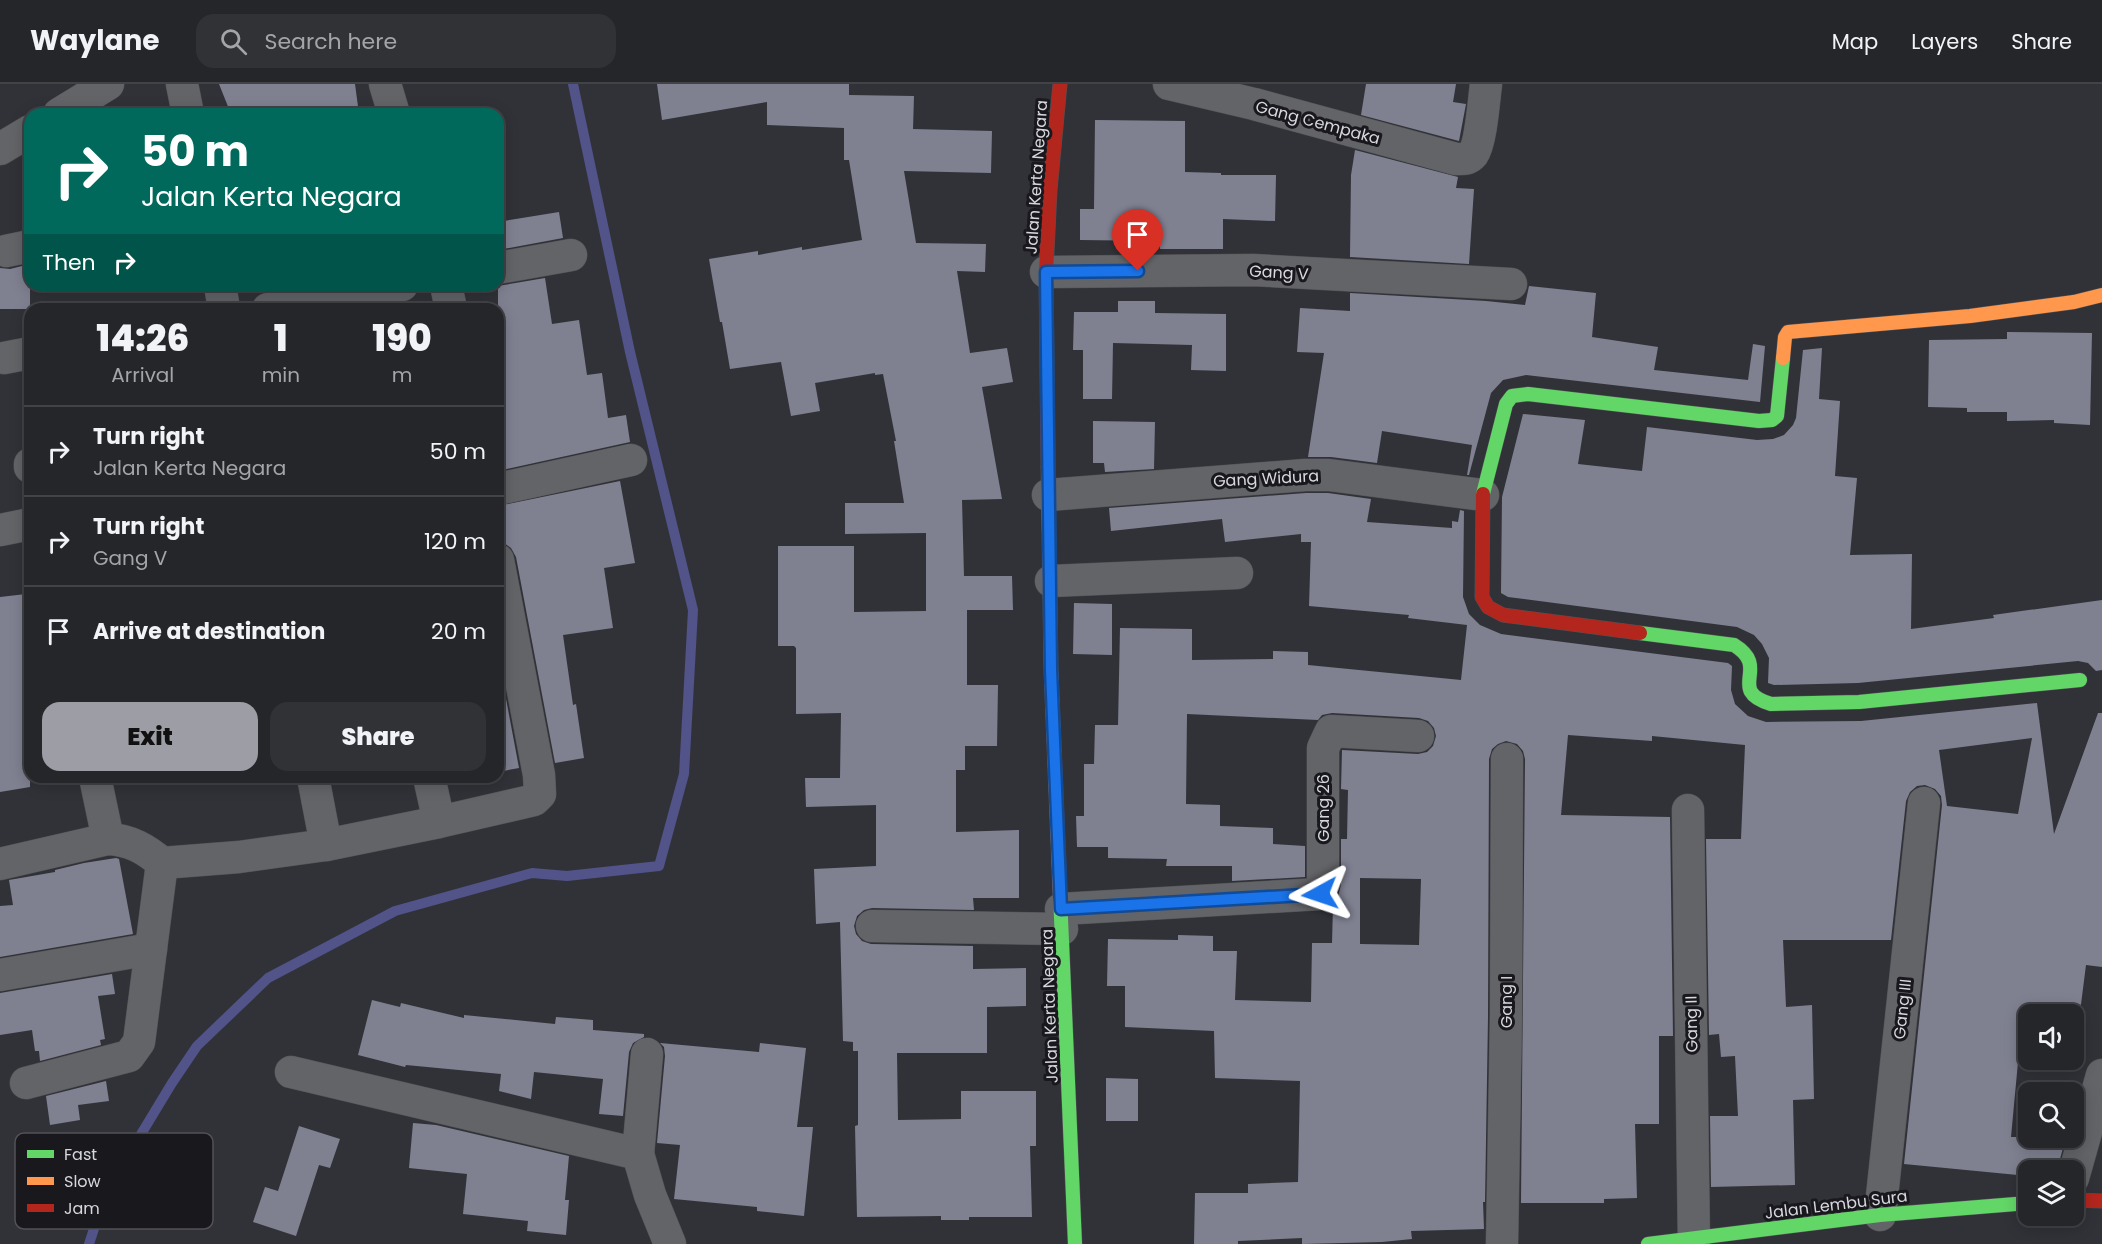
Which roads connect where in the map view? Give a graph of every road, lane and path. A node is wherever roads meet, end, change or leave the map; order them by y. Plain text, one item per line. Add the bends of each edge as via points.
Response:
1 (108, 84) edge
2 (182, 84) edge
3 (385, 84) edge
4 (1060, 84) edge
5 (1169, 84) edge
6 (1486, 84) edge
7 (68, 108) edge
8 (187, 108) edge
9 (392, 108) edge
10 (24, 135) edge
11 (0, 149) edge
12 (572, 255) dead end
13 (504, 267) edge
14 (1046, 272) junction
15 (1511, 284) dead end
16 (381, 291) edge
17 (2102, 295) edge
18 (343, 302) edge
19 (631, 460) dead end
20 (504, 488) edge
21 (1048, 495) junction
22 (1483, 495) junction
23 (24, 525) edge
24 (0, 530) edge
25 (1237, 573) dead end
26 (1051, 581) junction
27 (504, 591) edge
28 (2080, 680) dead end
29 (1418, 736) dead end
30 (1507, 759) dead end
31 (96, 783) edge
32 (314, 783) edge
33 (430, 783) edge
34 (1924, 803) dead end
35 (1688, 810) dead end
36 (440, 822) junction
37 (108, 839) junction
38 (326, 845) junction
39 (1, 858) edge
40 (162, 863) junction
41 (1062, 919) junction
42 (872, 926) dead end
43 (150, 949) junction
44 (0, 975) edge
45 (647, 1054) dead end
46 (291, 1072) dead end
47 (2102, 1075) edge
48 (26, 1083) dead end
49 (638, 1154) junction
50 (2078, 1160) edge
51 (2084, 1200) edge
52 (2102, 1201) edge
53 (2018, 1204) edge
54 (1880, 1215) junction
55 (1694, 1241) edge
56 (670, 1244) edge
57 (1075, 1244) edge
58 (1502, 1244) edge
59 (1648, 1244) edge

1 - 7 street
2 - 8 street
3 - 9 street
4 - 14 street, Jalan Kerta Negara
5 - 6 street, Gang Cempaka via 1456,159 1466,159 1477,145
10 - 11 street
12 - 13 street
14 - 15 street, Gang V via 1253,270
14 - 21 street, Jalan Kerta Negara
16 - 18 street
17 - 22 street via 1970,316 1788,332 1778,416 1772,420 1528,394 1512,396 1506,404
19 - 20 street
21 - 22 street, Gang Widura via 1305,475
21 - 26 street, Jalan Kerta Negara
22 - 28 street via 1482,597 1492,611 1734,645 1746,653 1750,664 1748,688 1762,702 1859,702
23 - 24 street
25 - 26 street
26 - 41 street, Jalan Kerta Negara via 1051,681
27 - 36 street via 540,794 534,800
29 - 41 street, Gang 26 via 1331,731 1326,738 1320,894
30 - 58 street, Gang I
31 - 37 street
32 - 38 street
33 - 36 street
34 - 54 street, Gang III
35 - 55 street, Gang II
36 - 38 street
37 - 39 street
37 - 40 street via 132,843
38 - 40 street
40 - 43 street
41 - 42 street
41 - 57 street, Jalan Kerta Negara
43 - 44 street
43 - 48 street via 139,1042 129,1056
45 - 49 street
46 - 49 street
47 - 50 street
49 - 56 street
51 - 52 street
53 - 54 street, Jalan Lembu Sura
54 - 55 street, Jalan Lembu Sura
55 - 59 street, Jalan Lembu Sura

